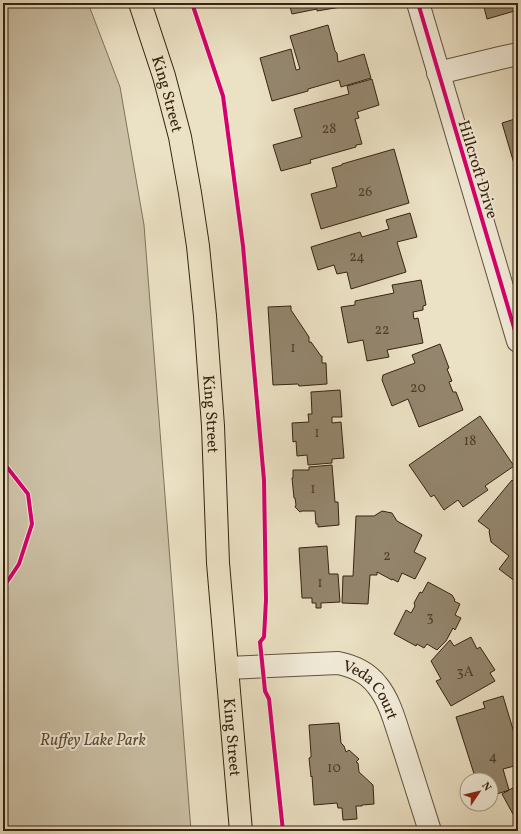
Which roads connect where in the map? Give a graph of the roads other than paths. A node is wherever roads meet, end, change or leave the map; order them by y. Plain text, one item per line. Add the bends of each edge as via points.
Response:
1 (140, 3) edge
2 (418, 3) edge
3 (518, 54) edge
4 (438, 73) junction
5 (518, 341) edge
6 (227, 668) junction
7 (241, 831) edge
8 (430, 831) edge

1 - 6 main road, King Street via 180,136 198,246 214,426 218,563
2 - 4 street, Hillcroft Drive
3 - 4 street
4 - 5 street, Hillcroft Drive
6 - 7 main road, King Street
6 - 8 street, Veda Court via 338,663 349,665 370,677 384,694 392,714

